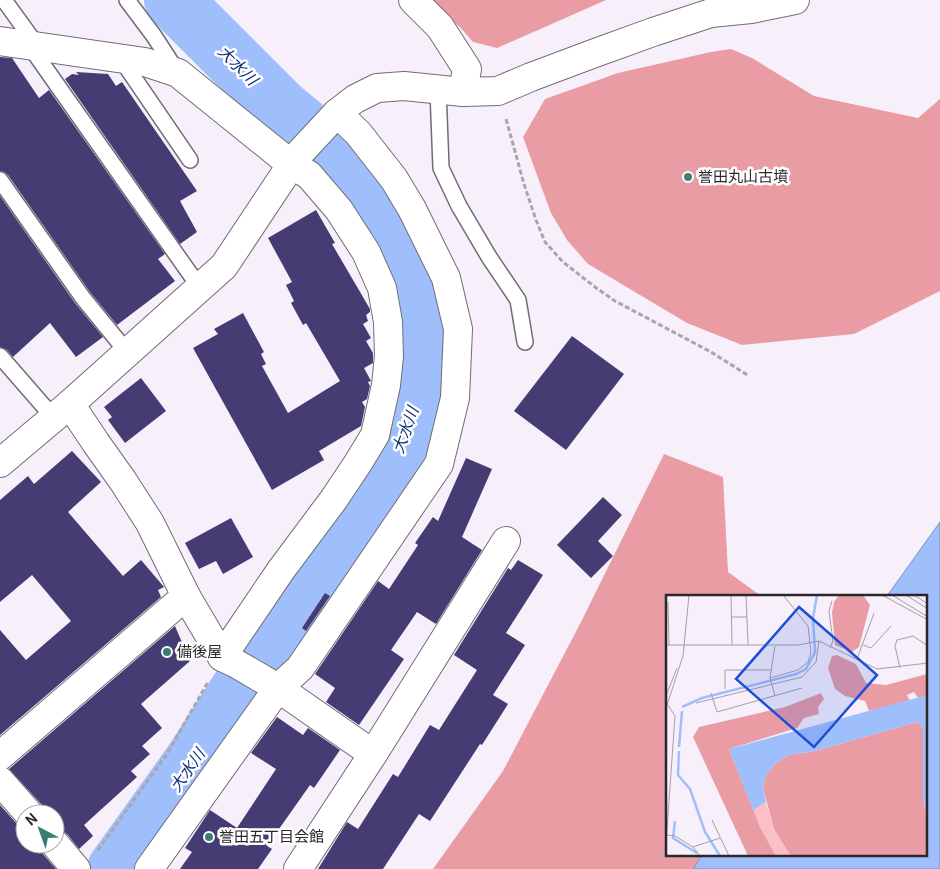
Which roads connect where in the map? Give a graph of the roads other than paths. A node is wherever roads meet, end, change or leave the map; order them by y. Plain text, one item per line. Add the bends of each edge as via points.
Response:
1 (4, 0) edge
2 (127, 0) edge
3 (413, 0) edge
4 (795, 0) edge
5 (709, 7) edge
6 (0, 41) edge
7 (34, 46) junction
8 (121, 58) junction
9 (178, 73) junction
10 (450, 91) junction
11 (334, 117) junction
12 (190, 160) dead end
13 (295, 160) junction
14 (0, 180) edge
15 (200, 288) junction
16 (525, 342) dead end
17 (127, 352) junction
18 (0, 356) edge
19 (62, 411) junction
20 (0, 463) edge
21 (506, 541) dead end
22 (186, 596) junction
23 (228, 660) junction
24 (271, 684) junction
25 (372, 754) junction
26 (0, 756) edge
27 (0, 781) edge
28 (20, 804) edge
29 (65, 849) edge
30 (86, 861) edge
31 (149, 869) edge
32 (298, 869) edge

1 - 7 lane
2 - 9 lane
3 - 10 street via 440,27 467,69
4 - 5 street via 751,9
5 - 10 street via 653,32 498,91
6 - 7 street
7 - 8 street
7 - 15 lane
8 - 9 street
8 - 12 lane
9 - 13 street
10 - 11 street via 404,86 377,88 355,99
10 - 16 lane via 441,168 474,232 518,300
11 - 13 street
11 - 24 street via 358,133 394,179 446,278 458,329 455,398 439,464 300,668
13 - 15 street via 224,266
13 - 23 street via 339,210 366,252 382,288 388,331 386,385 375,435 334,499 281,570
14 - 17 lane via 83,298
15 - 17 street
17 - 19 street
18 - 19 lane
19 - 20 street
19 - 22 street via 96,443 123,481 150,523
21 - 25 street
22 - 23 street
22 - 26 street
23 - 24 street
24 - 25 street
24 - 31 street
25 - 32 street
27 - 28 street
29 - 30 street

